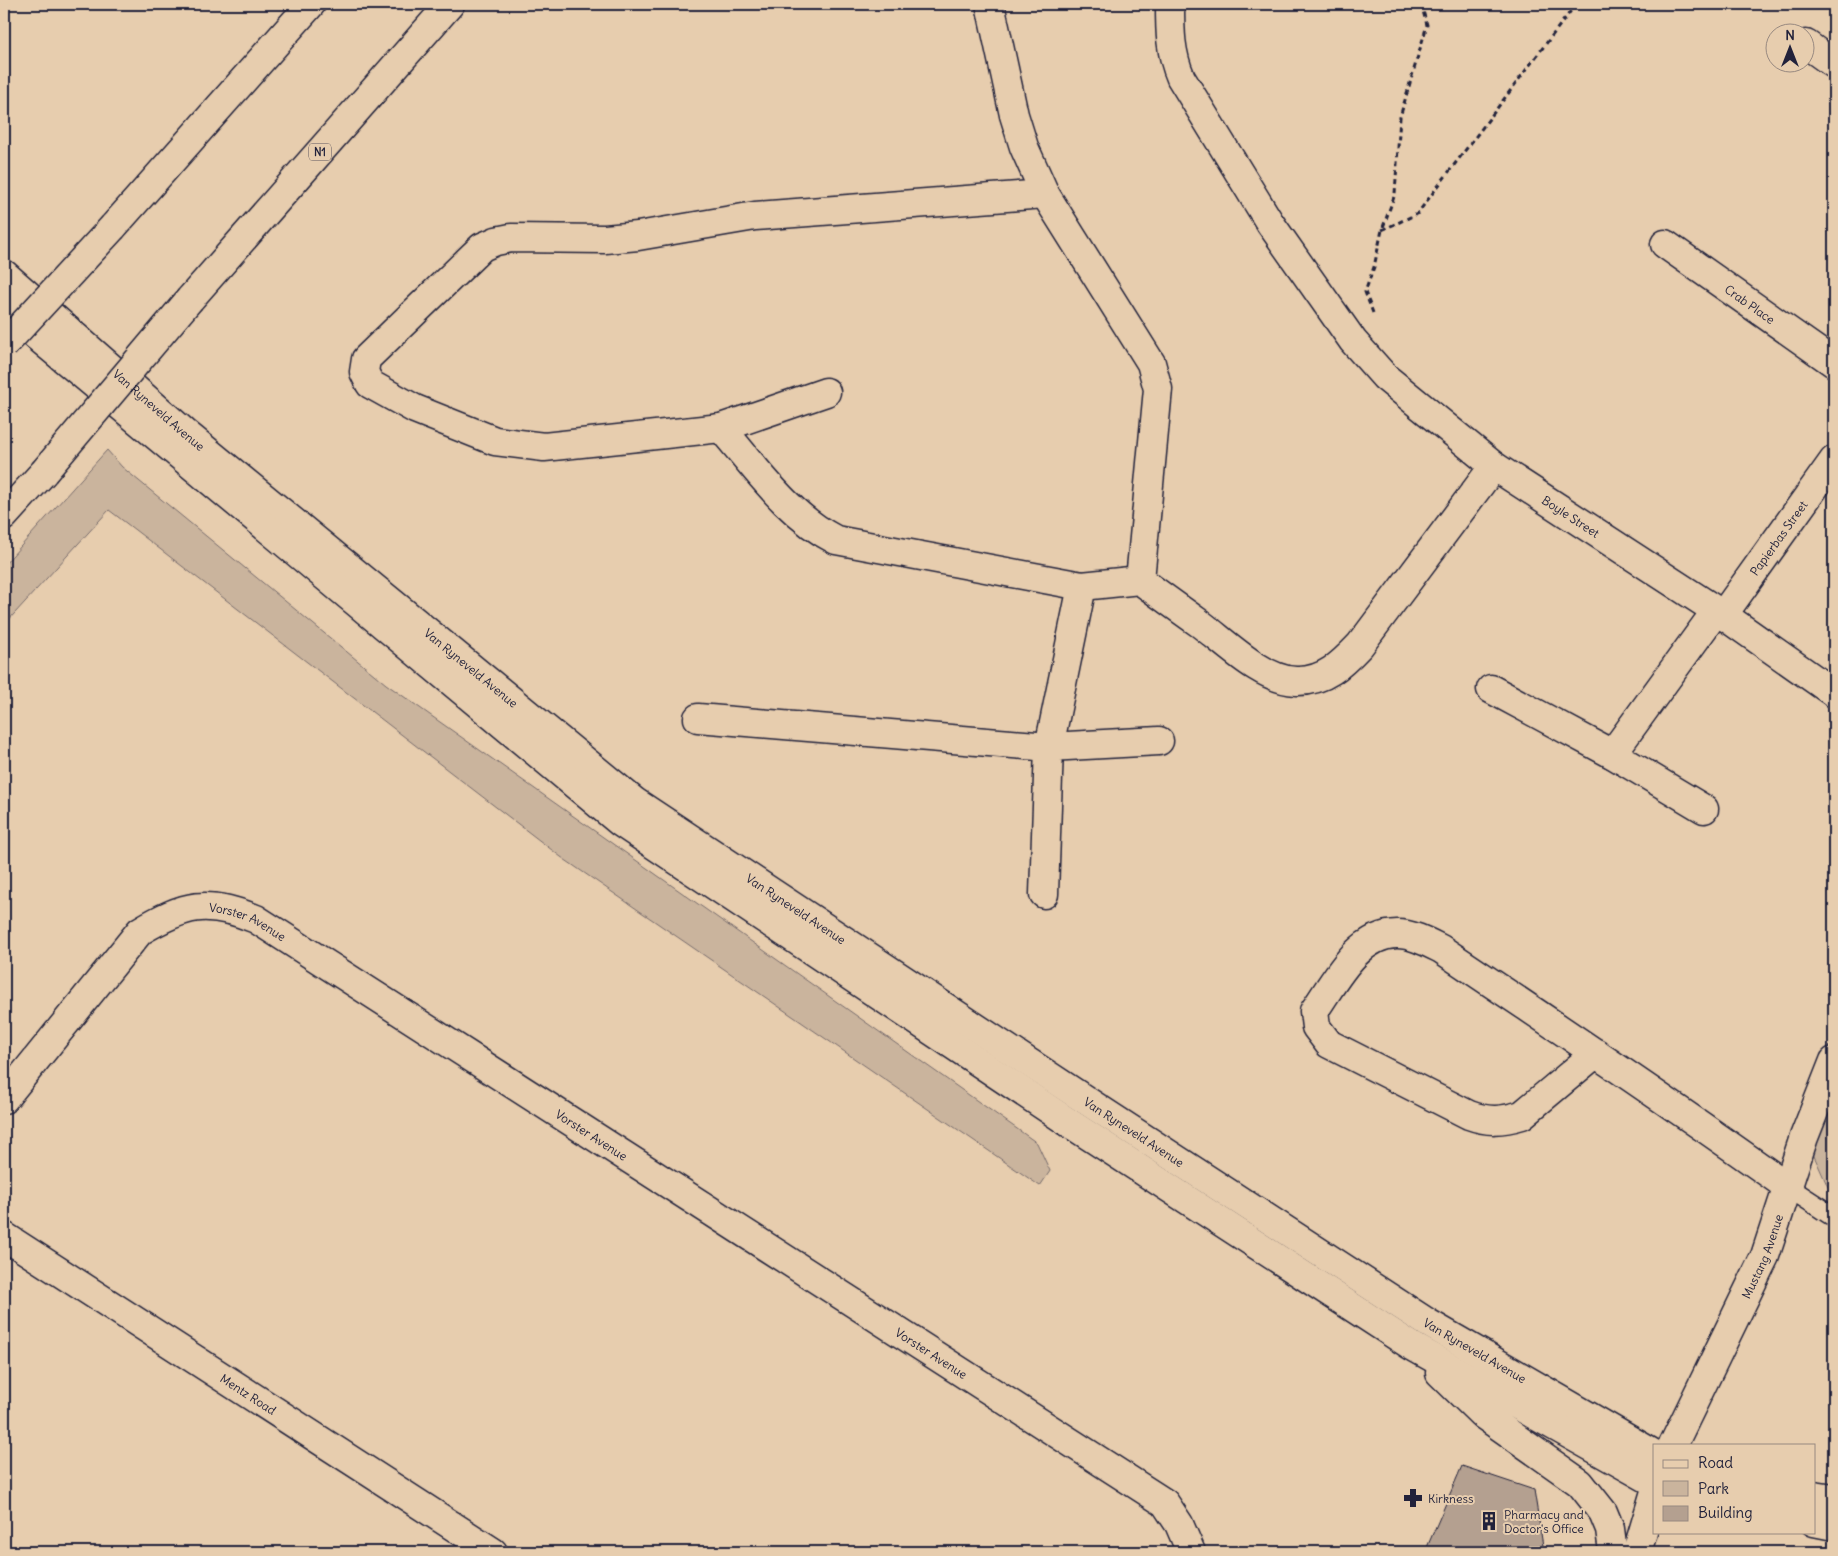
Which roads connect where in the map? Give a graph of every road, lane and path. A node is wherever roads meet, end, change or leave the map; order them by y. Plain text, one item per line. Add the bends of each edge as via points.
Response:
1 (311, 4) edge
2 (450, 4) edge
3 (990, 4) edge
4 (1170, 4) edge
5 (1421, 4) edge
6 (1576, 4) edge
7 (1816, 51) edge
8 (1834, 64) edge
9 (1045, 194) junction
10 (1382, 230) junction
11 (1666, 244) dead end
12 (4, 274) edge
13 (4, 309) edge
14 (1375, 319) dead end
15 (4, 346) edge
16 (1834, 363) edge
17 (826, 392) dead end
18 (721, 428) junction
19 (1834, 460) edge
20 (1494, 466) junction
21 (4, 516) edge
22 (1140, 580) junction
23 (1082, 586) junction
24 (1720, 613) junction
25 (1491, 689) dead end
26 (1834, 693) edge
27 (698, 718) dead end
28 (1159, 741) dead end
29 (1049, 747) junction
30 (1612, 754) junction
31 (1704, 810) dead end
32 (1044, 894) dead end
33 (1596, 1053) junction
34 (1834, 1061) edge
35 (4, 1099) edge
36 (1788, 1187) junction
37 (1834, 1217) edge
38 (4, 1236) edge
39 (1412, 1346) junction
40 (1674, 1444) edge
41 (1653, 1453) edge
42 (1653, 1481) edge
43 (1816, 1496) edge
44 (1653, 1498) edge
45 (1834, 1499) edge
46 (1816, 1522) edge
47 (1834, 1526) edge
48 (493, 1552) edge
49 (1192, 1552) edge
50 (1613, 1552) edge
51 (1636, 1552) edge

1 - 15 main road, bridge
2 - 21 main road, N1, bridge
3 - 9 main road via 1014,114 1024,147
4 - 20 main road, Boyle Street via 1170,39 1181,78 1270,224 1353,341 1385,377
5 - 10 path via 1427,25 1400,117 1395,194
6 - 10 path via 1418,214
7 - 8 main road
9 - 18 main road via 755,216 605,239 523,237 496,240 482,247 366,359 364,372 370,384 415,410 495,441 544,447
9 - 22 main road via 1151,363 1156,376 1158,389
10 - 14 path via 1365,292
11 - 16 main road, Crab Place
12 - 41 main road, Van Ryneveld Avenue via 184,432 635,802 1093,1106 1428,1323
13 - 39 main road, Van Ryneveld Avenue via 620,822
17 - 18 main road
18 - 23 main road via 790,507 816,530 836,540
19 - 24 main road, Papierbas Street
20 - 22 main road via 1360,646 1339,667 1316,678 1296,681 1276,677 1247,660
20 - 24 main road, Boyle Street
22 - 23 main road
23 - 29 main road
24 - 26 main road, Boyle Street
24 - 30 main road, Papierbas Street
25 - 30 main road
27 - 29 main road
28 - 29 main road
29 - 32 main road
30 - 31 main road
33 - 33 main road via 1441,949 1414,936 1380,936 1353,956 1314,1011 1316,1027 1329,1044 1469,1115 1485,1120 1522,1115
33 - 36 main road
34 - 36 main road, Mustang Avenue
35 - 49 main road, Vorster Avenue via 140,931 169,913 202,906 230,908 256,920 1165,1503
36 - 37 lane
36 - 40 main road, Mustang Avenue via 1764,1256
38 - 48 main road, Mentz Road
39 - 42 main road, Van Ryneveld Avenue
39 - 50 main road via 1482,1414 1580,1483 1603,1512 1610,1529
43 - 45 main road
44 - 51 main road
46 - 47 main road

